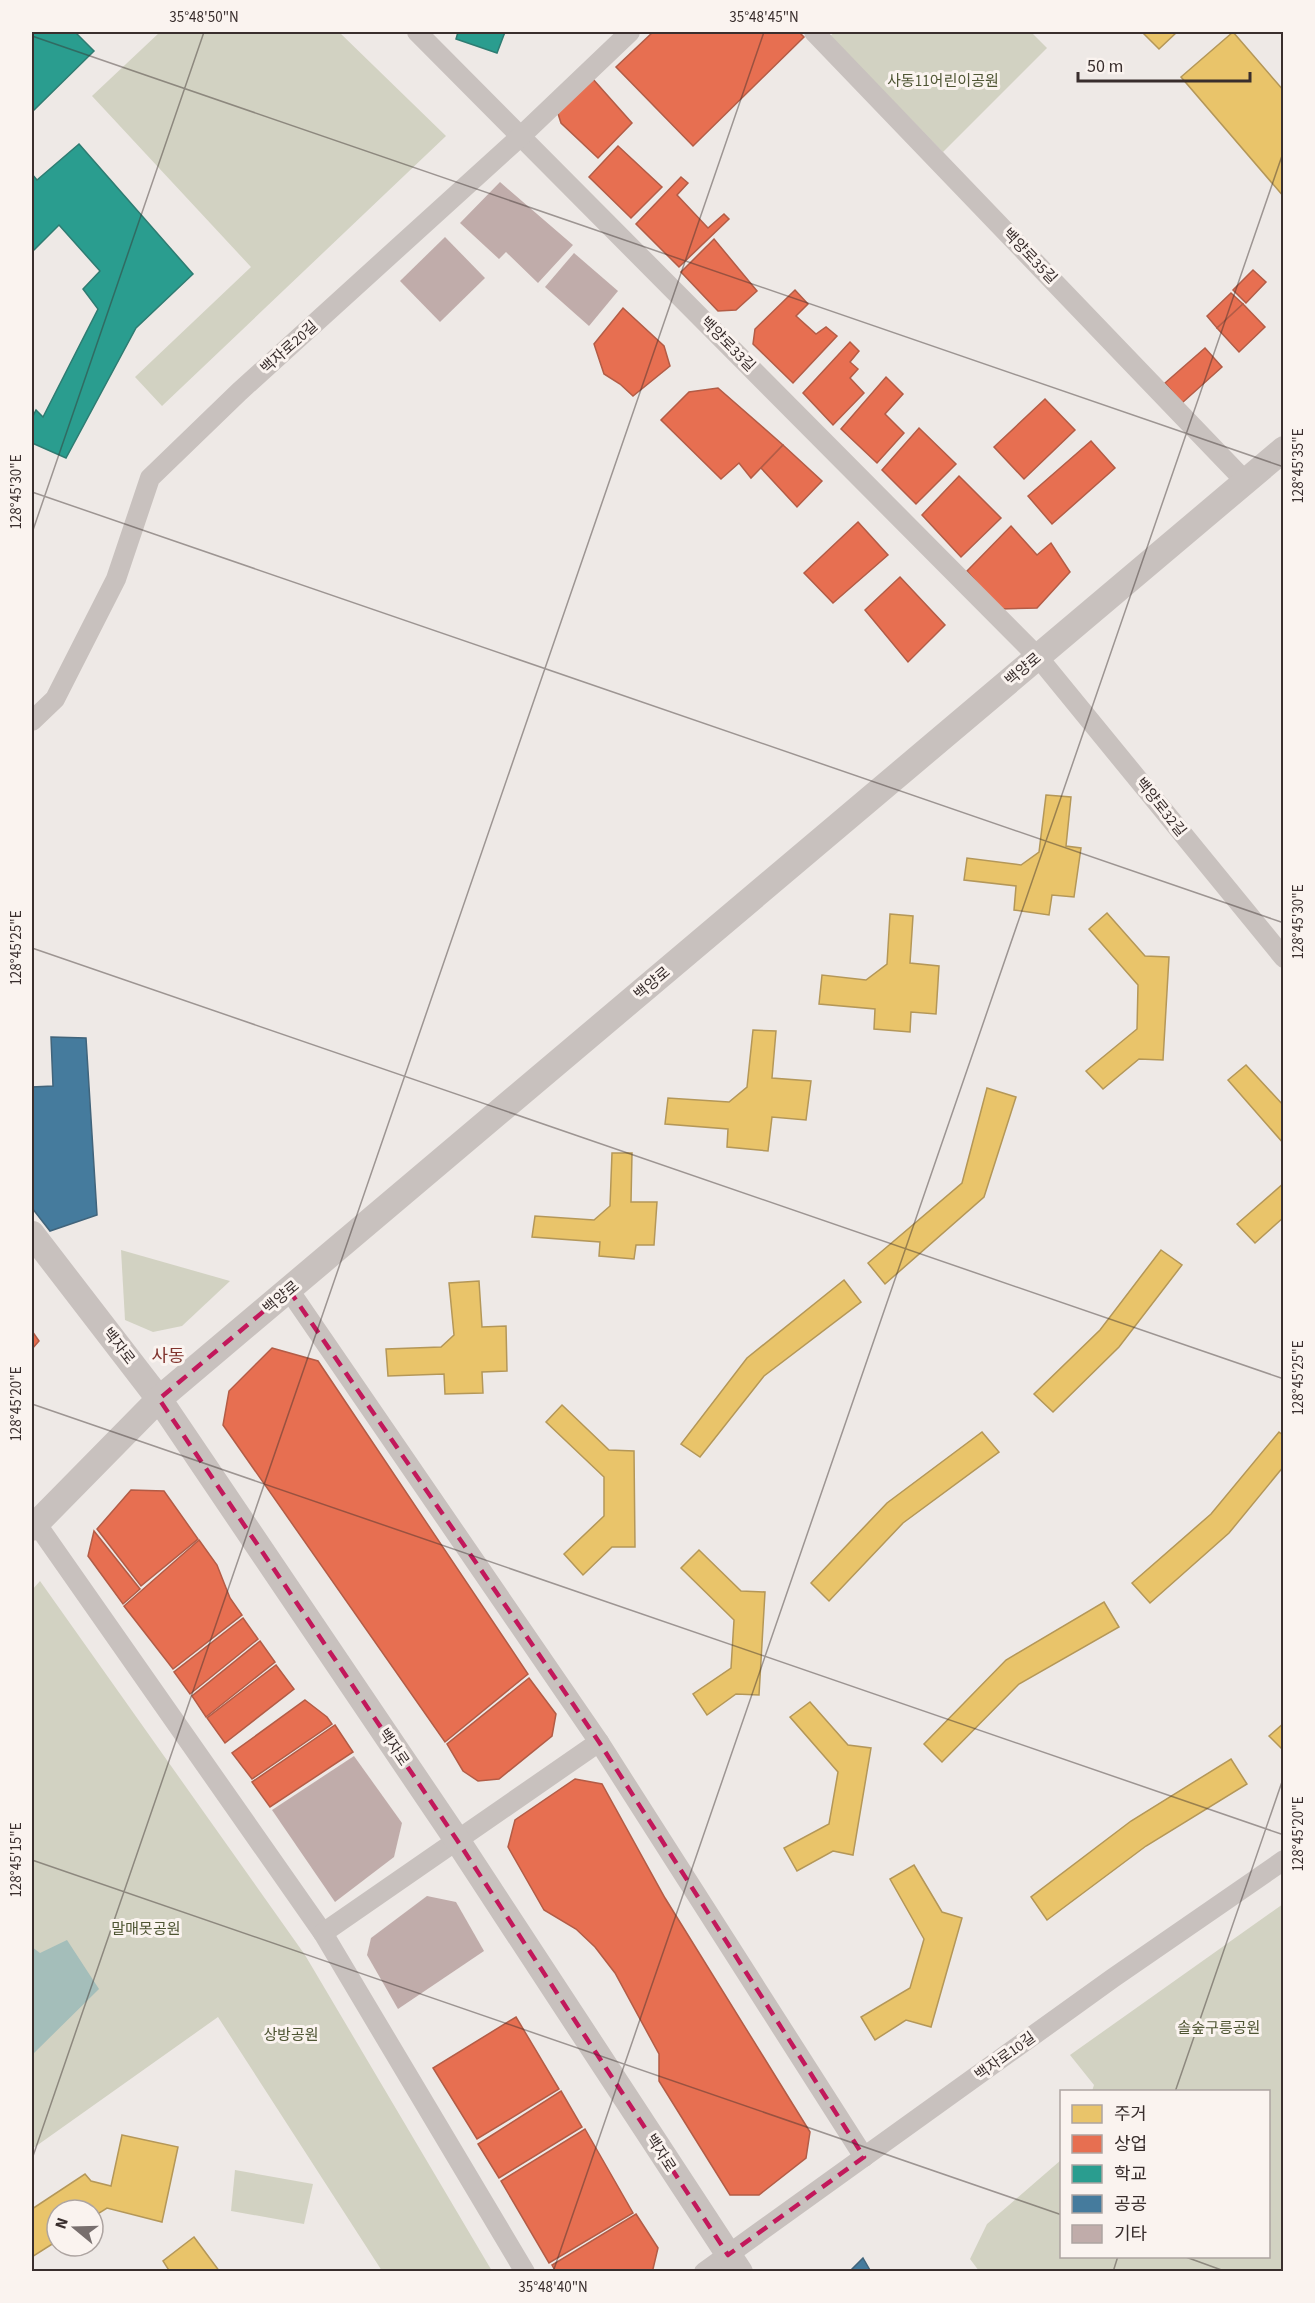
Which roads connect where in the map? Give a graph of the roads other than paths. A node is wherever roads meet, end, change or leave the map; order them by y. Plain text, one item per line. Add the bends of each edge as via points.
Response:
1 (417, 32) edge
2 (630, 32) edge
3 (814, 32) edge
4 (521, 136) junction
5 (1284, 449) edge
6 (1245, 482) junction
7 (1038, 657) junction
8 (32, 721) edge
9 (1284, 958) edge
10 (32, 1233) edge
11 (289, 1290) junction
12 (159, 1399) junction
13 (34, 1526) edge
14 (599, 1742) junction
15 (457, 1840) junction
16 (1284, 1860) edge
17 (323, 1933) junction
18 (864, 2157) junction
19 (734, 2263) edge
20 (525, 2271) edge
21 (704, 2271) edge

1 - 4 street, 백양로33길
2 - 4 street, 백자로20길
3 - 6 street, 백양로35길
4 - 7 street, 백양로33길
4 - 8 street, 백자로20길 via 150,478 116,579 55,699
5 - 6 street, 백양로
6 - 7 street, 백양로
7 - 9 street, 백양로32길
7 - 11 street, 백양로
10 - 12 street, 백자로
11 - 12 street, 백양로
11 - 14 street
12 - 13 street, 백양로
12 - 15 street, 백자로
13 - 17 street
14 - 15 street
14 - 18 street
15 - 17 street
15 - 19 street, 백자로
16 - 18 street, 백자로10길
17 - 20 street
18 - 19 street, 백자로10길
19 - 21 street, 백자로10길

